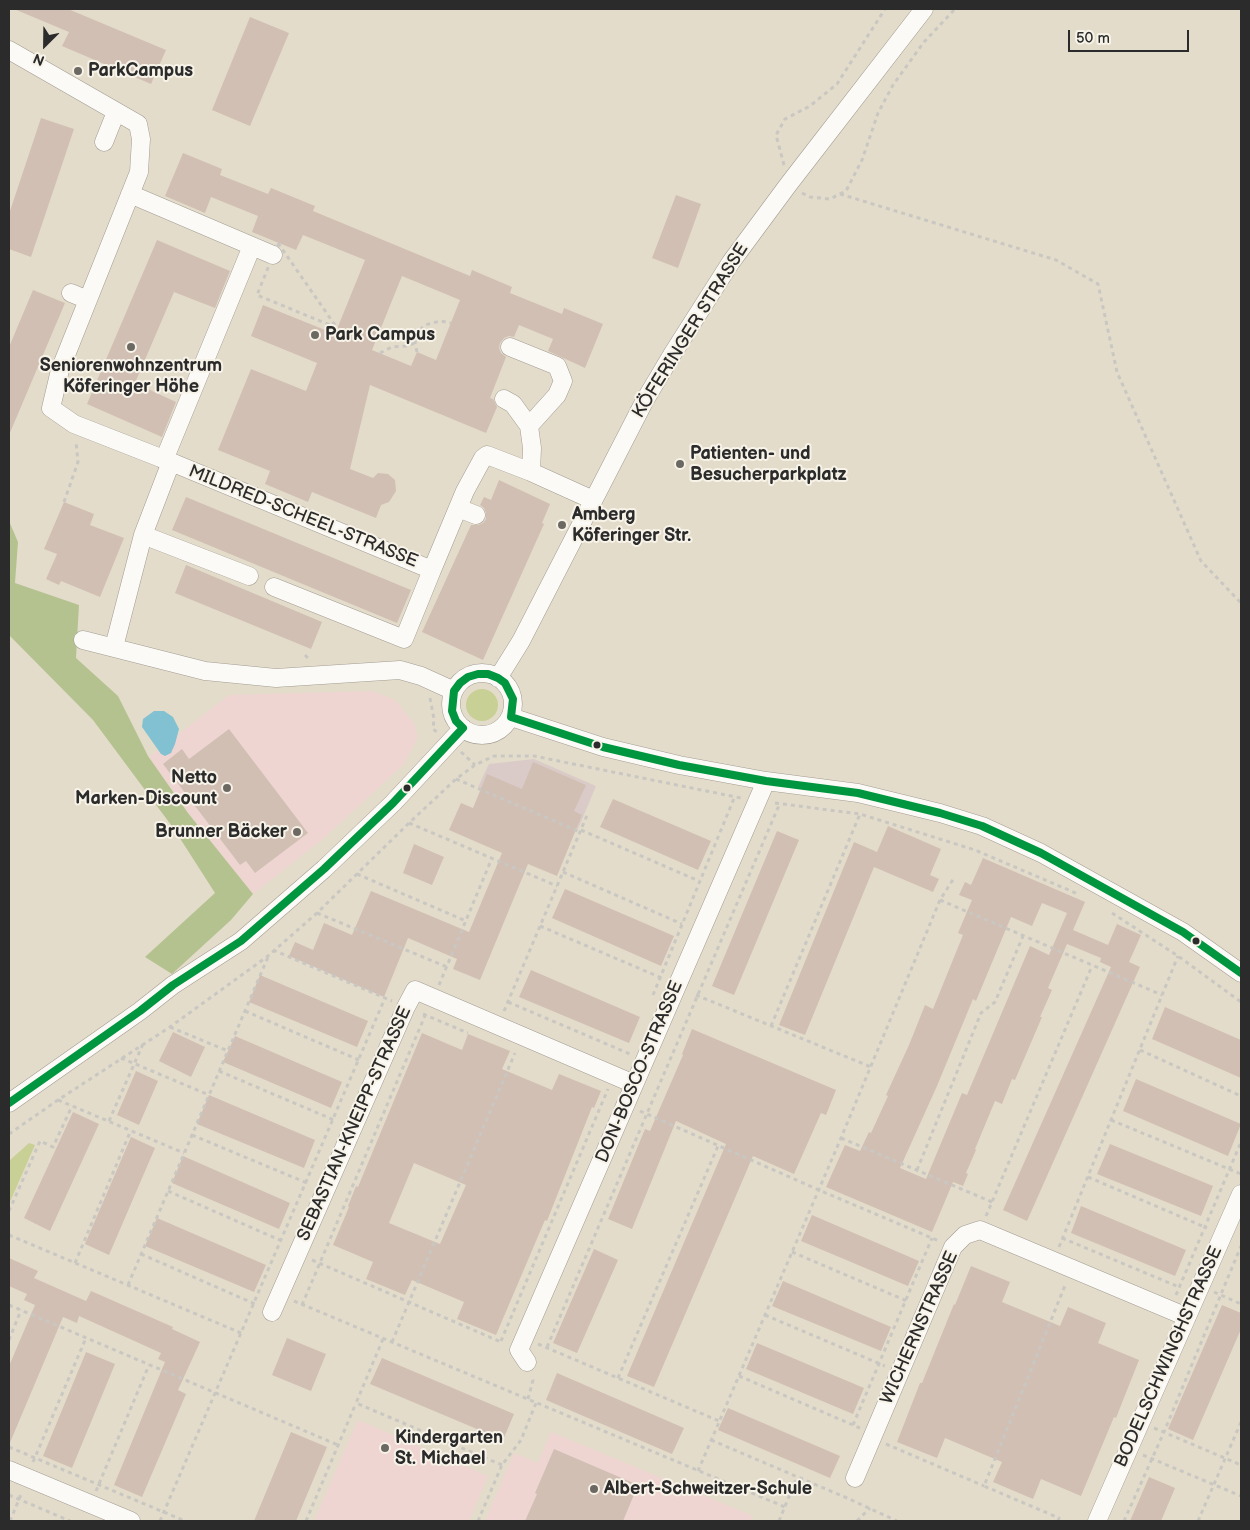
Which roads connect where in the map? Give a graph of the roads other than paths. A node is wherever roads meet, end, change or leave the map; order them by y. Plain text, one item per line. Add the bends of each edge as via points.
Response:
1 (924, 9) edge
2 (9, 50) edge
3 (116, 112) junction
4 (104, 142) dead end
5 (130, 194) junction
6 (252, 246) junction
7 (273, 254) road end
8 (71, 292) dead end
9 (88, 300) junction
10 (510, 347) dead end
11 (504, 399) dead end
12 (529, 426) junction
13 (167, 461) junction
14 (532, 472) junction
15 (593, 500) junction
16 (458, 508) junction
17 (476, 515) dead end
18 (143, 535) junction
19 (432, 570) junction
20 (249, 576) dead end
21 (274, 587) dead end
22 (83, 640) dead end
23 (114, 647) junction
24 (498, 678) junction
25 (454, 691) junction
26 (511, 717) junction
27 (463, 728) junction
28 (766, 781) junction
29 (1241, 973) edge
30 (622, 1079) junction
31 (9, 1103) edge
32 (1241, 1194) edge
33 (272, 1312) road end
34 (1187, 1317) junction
35 (523, 1350) road end
36 (9, 1470) edge
37 (855, 1478) dead end
38 (131, 1521) edge
39 (1097, 1521) edge

1 - 15 street, KÖFERINGER STRASSE via 731,262 645,400
2 - 3 street, MILDRED-SCHEEL-STRASSE
3 - 4 street
3 - 5 street, MILDRED-SCHEEL-STRASSE via 138,124 141,139 138,172
5 - 6 street
5 - 9 street, MILDRED-SCHEEL-STRASSE
6 - 7 street
6 - 13 street
8 - 9 street
9 - 13 street, MILDRED-SCHEEL-STRASSE via 60,370 51,408 74,424
10 - 12 street via 557,366 563,381 557,395
11 - 12 street via 513,404
12 - 14 street
13 - 18 street, MILDRED-SCHEEL-STRASSE
13 - 19 street, MILDRED-SCHEEL-STRASSE
14 - 15 street, MILDRED-SCHEEL-STRASSE
14 - 16 street, MILDRED-SCHEEL-STRASSE via 487,455
15 - 24 street, KÖFERINGER STRASSE via 521,641
16 - 17 street
16 - 19 street, MILDRED-SCHEEL-STRASSE
18 - 20 street
18 - 23 street, MILDRED-SCHEEL-STRASSE
19 - 21 street via 421,616 404,639
22 - 23 street
23 - 25 street via 205,671 276,678 400,670
24 - 25 street via 488,674 473,675
24 - 26 street via 505,683 513,699
25 - 27 street via 452,711
26 - 27 street via 506,725 490,734 471,733
26 - 28 street via 603,747
27 - 31 street via 394,803 241,941 173,985
28 - 29 street via 858,793 982,826 1040,853 1183,932
28 - 30 street, DON-BOSCO-STRASSE via 677,986
30 - 33 street, SEBASTIAN-KNEIPP-STRASSE via 415,990
30 - 35 street, DON-BOSCO-STRASSE via 625,1105
32 - 34 street, BODELSCHWINGHSTRASSE
34 - 37 street, WICHERNSTRASSE via 980,1230 965,1235 953,1247
34 - 39 street, BODELSCHWINGHSTRASSE
36 - 38 street

